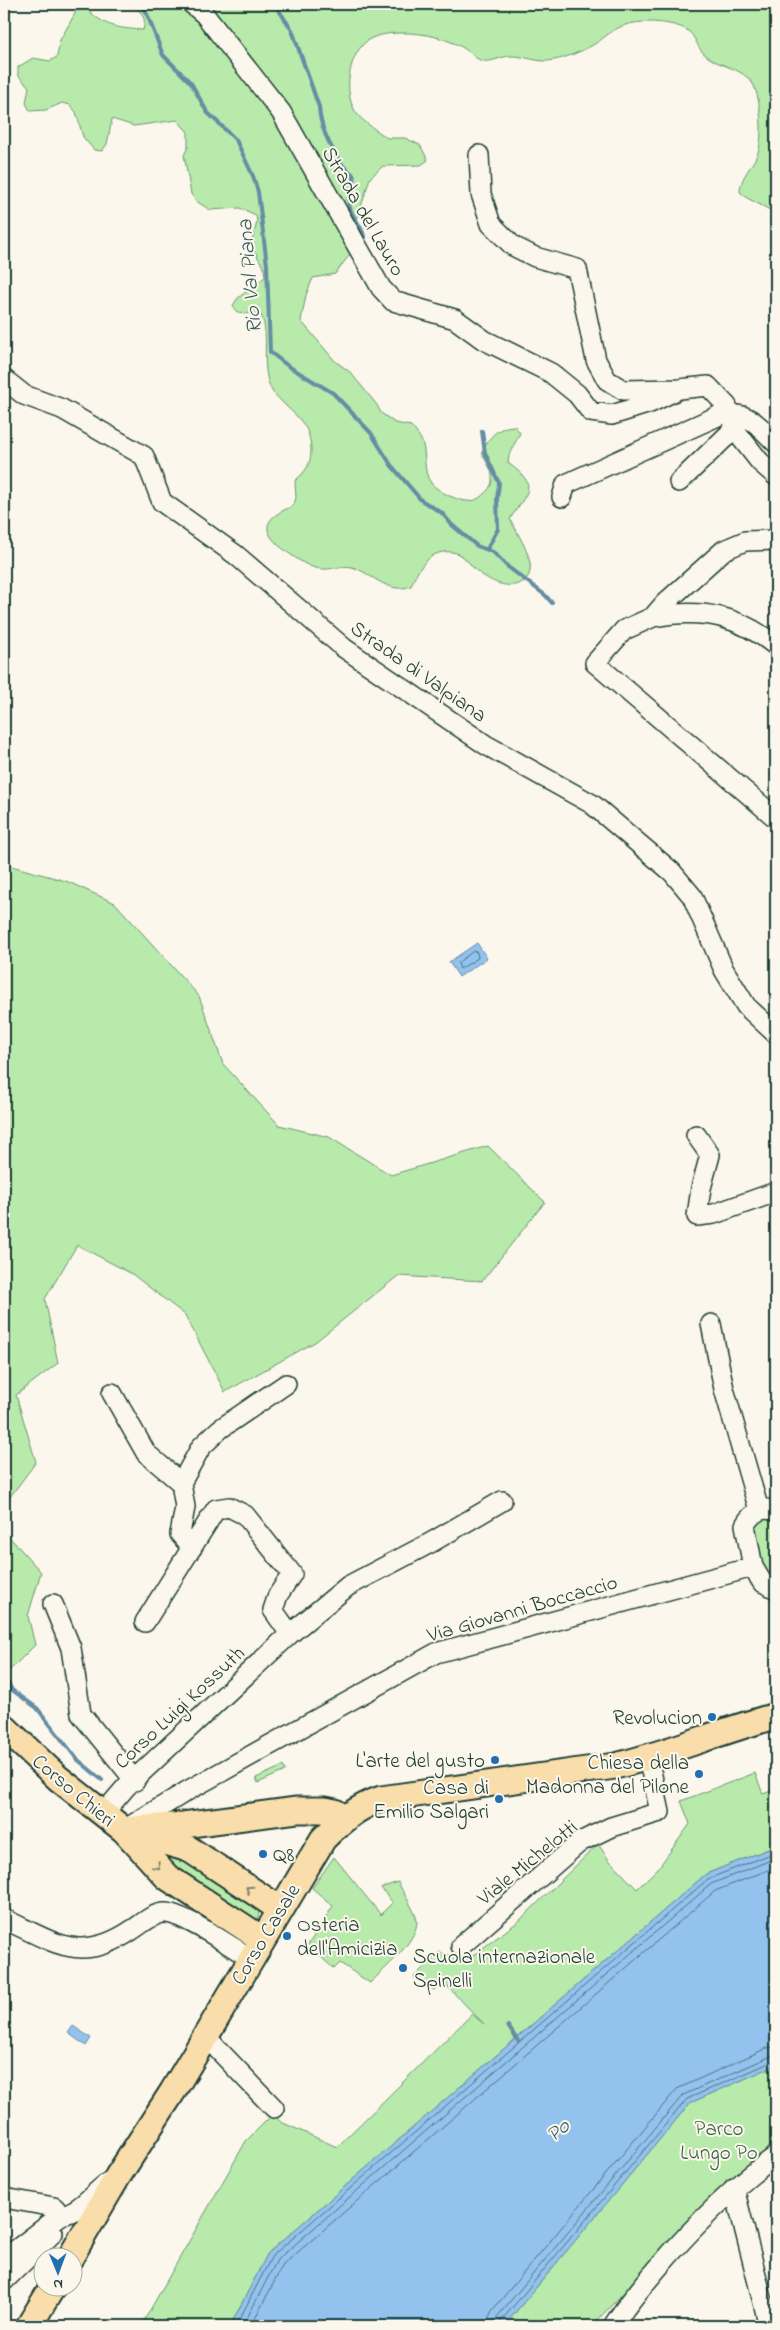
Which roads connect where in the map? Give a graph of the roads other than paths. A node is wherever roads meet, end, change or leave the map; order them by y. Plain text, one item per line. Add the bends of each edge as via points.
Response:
1 (192, 4) edge
2 (480, 155) dead end
3 (4, 378) edge
4 (679, 389) junction
5 (732, 418) junction
6 (776, 443) edge
7 (776, 476) edge
8 (679, 482) dead end
9 (562, 497) dead end
10 (776, 540) edge
11 (653, 617) junction
12 (776, 646) edge
13 (776, 818) edge
14 (776, 1034) edge
15 (696, 1135) dead end
16 (776, 1192) edge
17 (711, 1324) dead end
18 (286, 1384) dead end
19 (112, 1393) dead end
20 (181, 1483) junction
21 (502, 1500) dead end
22 (768, 1511) edge
23 (192, 1548) junction
24 (753, 1567) junction
25 (776, 1589) edge
26 (53, 1604) dead end
27 (145, 1622) dead end
28 (290, 1634) junction
29 (776, 1716) edge
30 (4, 1727) edge
31 (646, 1759) junction
32 (134, 1780) junction
33 (184, 1794) junction
34 (102, 1815) junction
35 (344, 1818) junction
36 (183, 1826) junction
37 (124, 1830) junction
38 (199, 1854) junction
39 (280, 1909) junction
40 (4, 1920) edge
41 (461, 1946) dead end
42 (256, 1948) junction
43 (205, 2036) junction
44 (274, 2108) dead end
45 (776, 2156) edge
46 (118, 2176) junction
47 (734, 2188) junction
48 (4, 2198) edge
49 (64, 2215) junction
50 (76, 2248) edge
51 (4, 2259) edge
52 (4, 2281) edge
53 (46, 2298) edge
54 (29, 2326) edge
55 (612, 2326) edge
56 (769, 2326) edge

1 - 4 street, Strada del Lauro via 204,14 281,112 381,288 393,301 455,319 484,340 551,373 577,394 591,412 612,415 650,403
2 - 4 street, Strada del Lauro via 481,194 491,224 513,246 527,254 577,269 596,360 607,380 623,390
3 - 14 street, Strada di Valpiana via 24,395 62,409 144,456 162,502 236,556 344,648 486,745 592,804 672,872 692,896 728,978 746,1006
4 - 5 street, Strada del Lauro via 708,386
5 - 6 street via 741,414 752,420
5 - 7 street, Strada del Lauro via 738,434
5 - 8 street
5 - 9 street via 566,484
10 - 11 street via 745,541 724,550
11 - 12 street via 691,612 724,616 759,632
11 - 13 street via 624,630 595,662
15 - 16 street via 710,1155 697,1216 714,1214
17 - 22 street via 724,1389
18 - 20 street via 220,1429 201,1447
19 - 20 street via 146,1453
20 - 23 street via 185,1507 180,1534
21 - 28 street, Corso Luigi Kossuth via 432,1542 348,1586
22 - 24 street via 750,1515 744,1525
23 - 27 street
23 - 28 street via 216,1509 229,1507 245,1515 292,1574 278,1595 274,1610
24 - 25 street via 762,1582
24 - 33 street, Via Giovanni Boccaccio via 436,1653
26 - 32 street via 71,1648 81,1714
28 - 32 street, Corso Luigi Kossuth
29 - 31 main road, Corso Casale
30 - 34 main road, Corso Chieri
31 - 35 main road, Corso Casale via 381,1799
31 - 41 street, Viale Michelotti via 660,1812 611,1827 580,1842
32 - 34 street, Corso Luigi Kossuth
33 - 36 street
33 - 37 street, Via Giovanni Boccaccio
34 - 37 main road, Corso Chieri
35 - 36 main road via 325,1810 297,1810
35 - 39 main road, Corso Casale via 323,1838
36 - 37 main road
36 - 38 main road
37 - 38 main road
37 -> 42 main road via 167,1876
39 -> 38 main road
39 - 42 main road, Corso Casale
40 - 42 street via 64,1946 86,1950 117,1941 156,1914 172,1914
42 - 43 main road, Corso Casale
43 - 44 street
43 - 46 main road, Corso Casale
45 - 47 street
46 - 49 street
46 - 50 main road, Corso Casale
47 - 55 street via 684,2236 631,2298
47 - 56 street
48 - 49 street via 54,2207
49 - 51 street
49 - 52 street via 62,2223
53 - 54 main road

